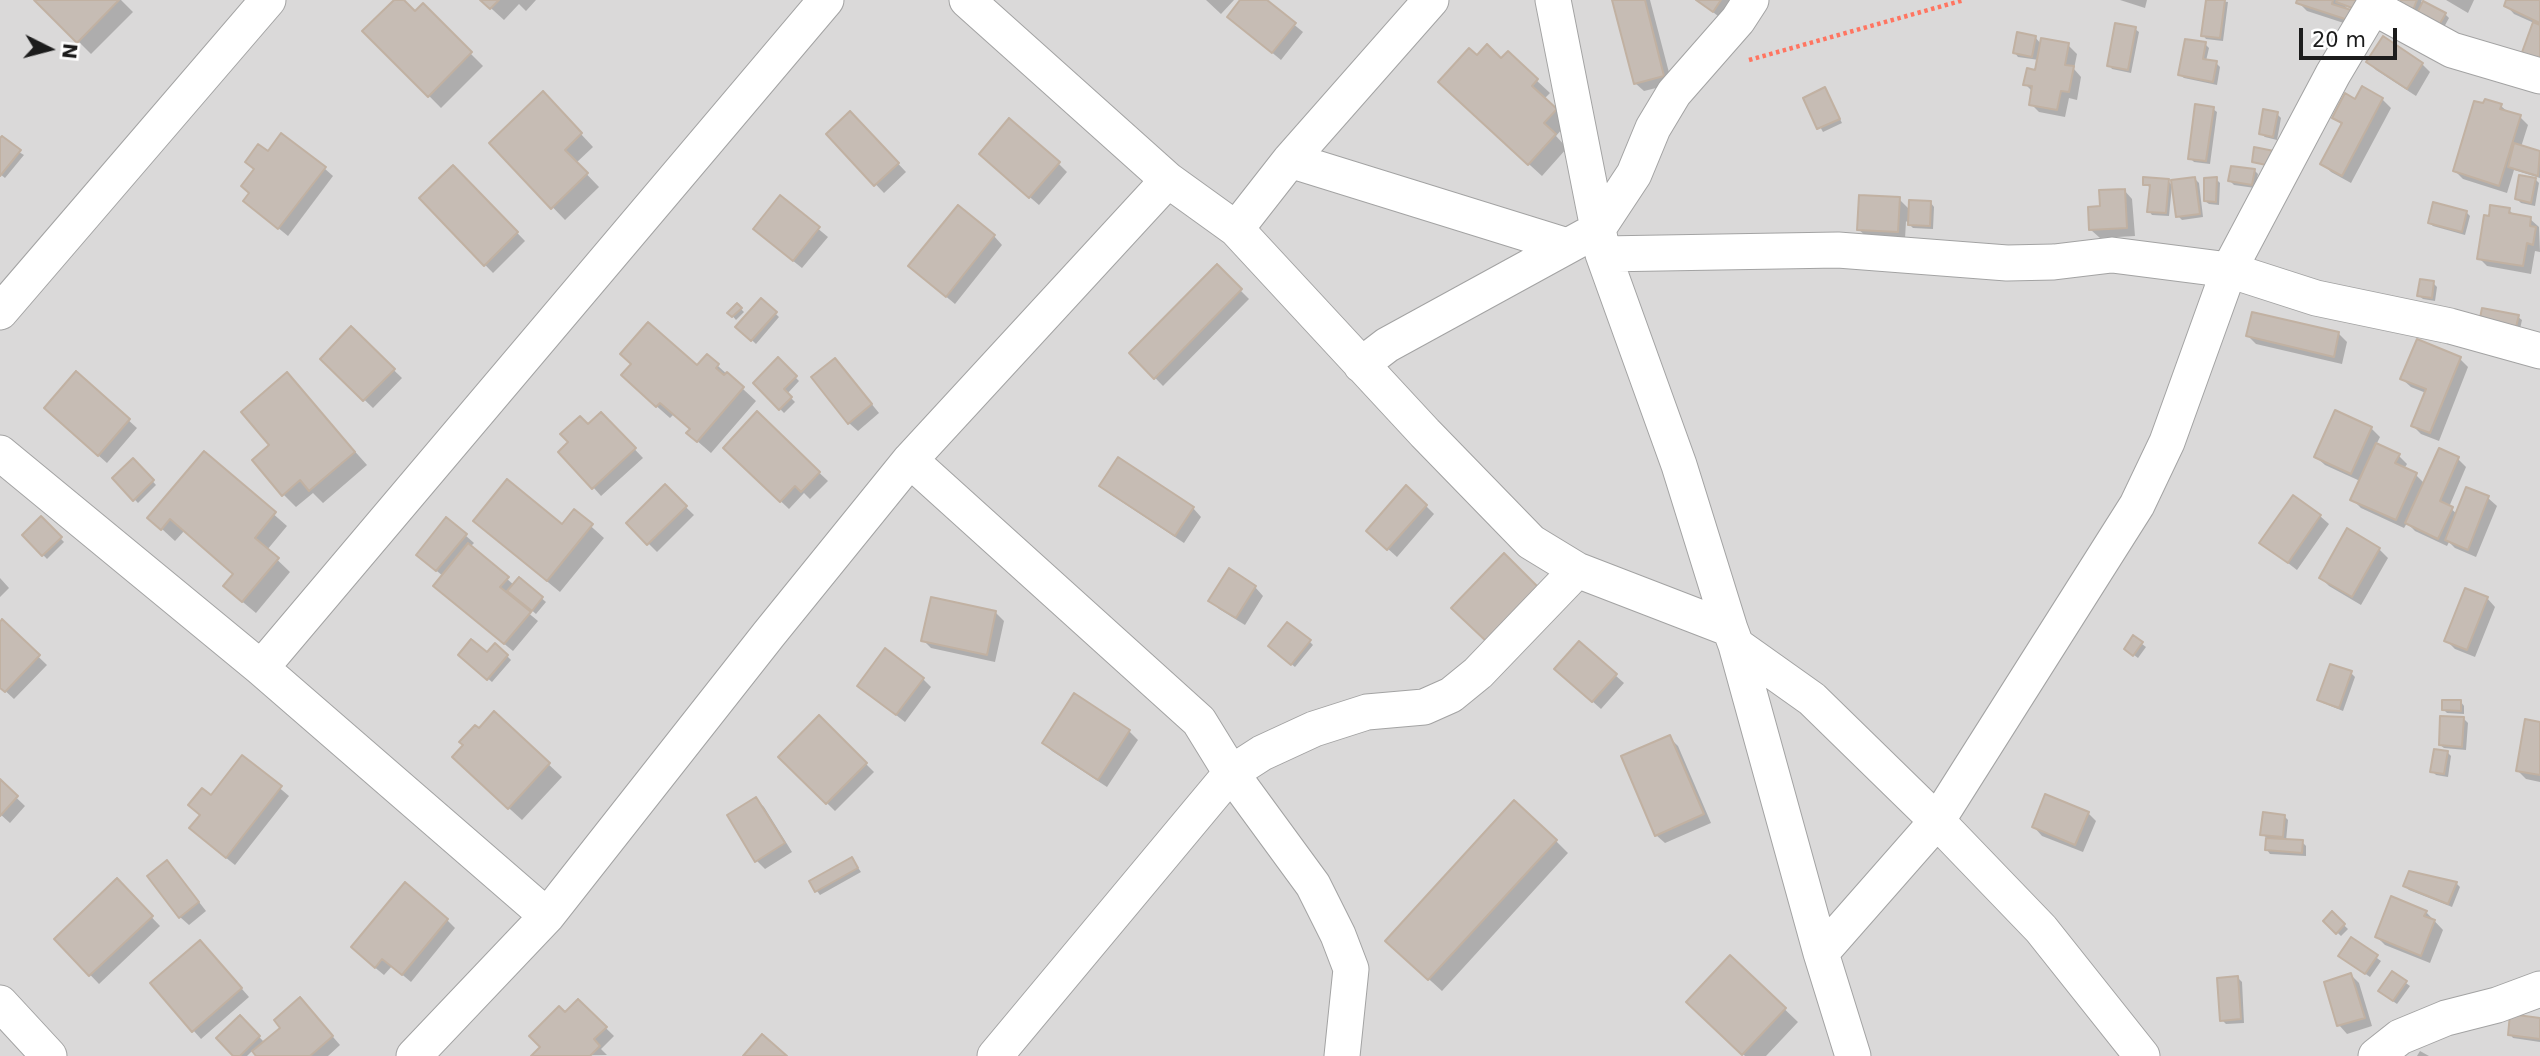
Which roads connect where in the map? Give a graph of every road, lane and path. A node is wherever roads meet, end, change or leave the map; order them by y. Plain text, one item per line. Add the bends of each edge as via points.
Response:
1 (268, 0) edge
2 (826, 0) edge
3 (967, 0) edge
4 (1431, 0) edge
5 (1553, 0) edge
6 (1751, 0) edge
7 (1964, 0) edge
8 (2375, 3) edge
9 (1740, 62) dead end
10 (2540, 76) edge
11 (1290, 160) junction
12 (1168, 180) junction
13 (1236, 229) junction
14 (1589, 243) junction
15 (2229, 270) junction
16 (0, 312) edge
17 (2540, 351) edge
18 (1361, 365) junction
19 (0, 453) edge
20 (911, 460) junction
21 (1577, 570) junction
22 (1733, 637) junction
23 (261, 668) junction
24 (1231, 773) junction
25 (1937, 821) junction
26 (547, 916) junction
27 (1821, 953) junction
28 (2540, 989) edge
29 (0, 1003) edge
30 (49, 1056) edge
31 (414, 1056) edge
32 (995, 1056) edge
33 (1342, 1056) edge
34 (1853, 1056) edge
35 (2142, 1056) edge
36 (2376, 1056) edge

1 - 16 street
2 - 23 street
3 - 12 street
4 - 11 street
5 - 14 street
6 - 14 street via 1674,93 1634,174
7 - 9 path
8 - 10 street via 2452,50
8 - 15 street
11 - 13 street
11 - 14 street
12 - 13 street
12 - 20 street
13 - 18 street
14 - 15 street via 1838,250 2007,263 2112,255
14 - 18 street via 1387,345
14 - 22 street via 1679,465
15 - 17 street via 2316,298 2450,326
15 - 25 street via 2167,442 2137,505
18 - 21 street via 1531,542
19 - 23 street
20 - 24 street via 1199,721
20 - 26 street
21 - 22 street
21 - 24 street via 1451,695 1424,707 1367,712 1314,729
22 - 25 street via 1812,699
22 - 27 street
23 - 26 street
24 - 32 street
24 - 33 street via 1313,885 1338,935 1351,969
25 - 27 street
25 - 35 street via 2041,929
26 - 31 street
27 - 34 street
28 - 36 street via 2446,1018 2400,1037
29 - 30 street

